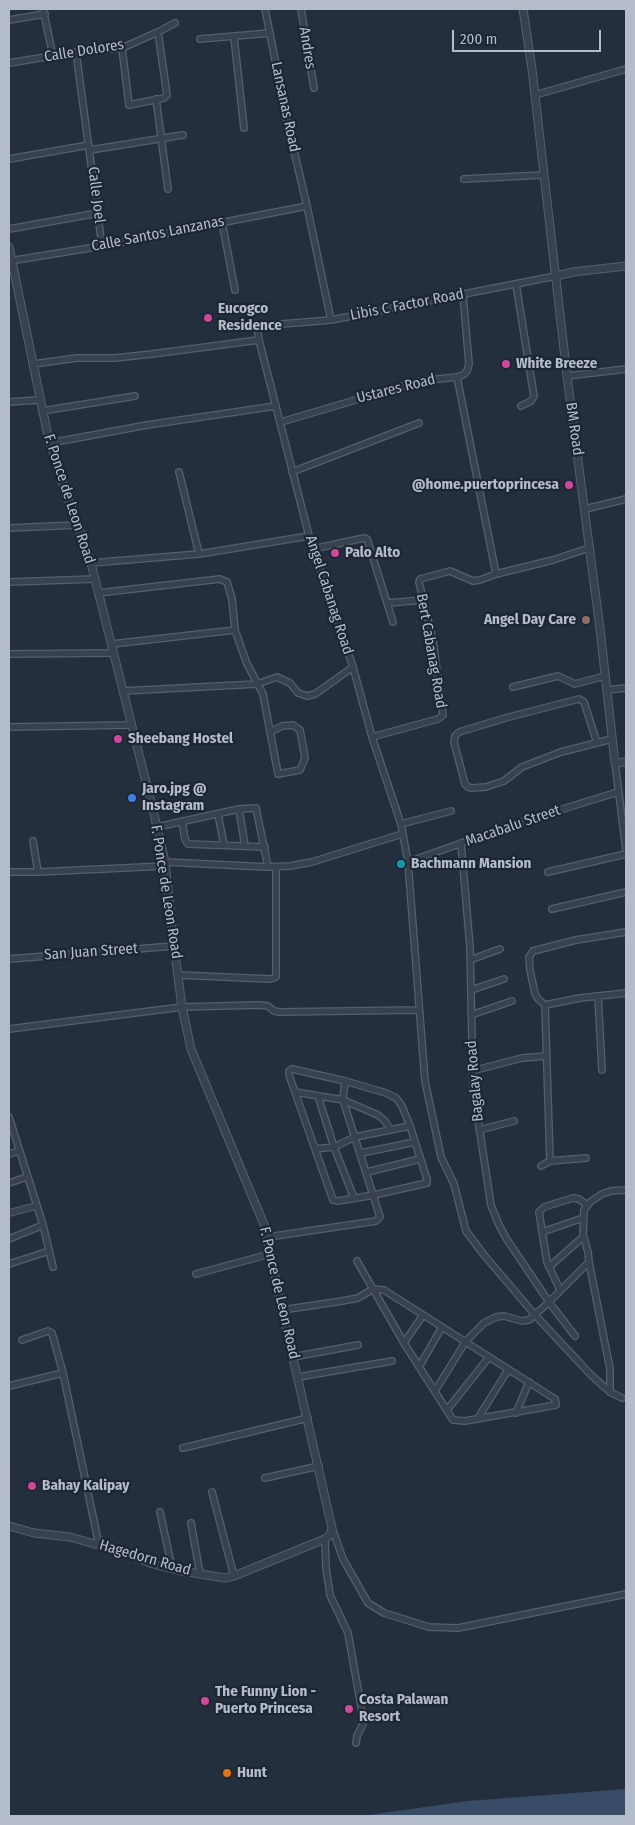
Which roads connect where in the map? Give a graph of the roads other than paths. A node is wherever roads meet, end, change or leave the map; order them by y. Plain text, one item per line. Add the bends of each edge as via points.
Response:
1 (266, 9) edge
2 (301, 9) edge
3 (523, 9) edge
4 (44, 12) edge
5 (9, 20) edge
6 (175, 23) dead end
7 (158, 32) junction
8 (270, 32) junction
9 (234, 37) junction
10 (200, 39) dead end
11 (122, 48) junction
12 (76, 52) junction
13 (53, 56) junction
14 (9, 63) edge
15 (626, 70) edge
16 (314, 88) dead end
17 (535, 95) junction
18 (156, 99) junction
19 (244, 128) dead end
20 (183, 135) dead end
21 (162, 139) junction
22 (89, 147) junction
23 (9, 159) edge
24 (543, 174) junction
25 (464, 178) dead end
26 (168, 189) dead end
27 (307, 206) junction
28 (98, 213) junction
29 (222, 222) junction
30 (9, 229) edge
31 (102, 246) junction
32 (9, 247) edge
33 (10, 261) edge
34 (626, 266) edge
35 (556, 276) junction
36 (516, 284) junction
37 (235, 290) dead end
38 (463, 295) junction
39 (331, 320) junction
40 (257, 326) joint
41 (259, 340) junction
42 (33, 364) junction
43 (626, 369) edge
44 (567, 376) junction
45 (457, 377) junction
46 (136, 396) dead end
47 (40, 400) junction
48 (9, 402) edge
49 (276, 406) junction
50 (521, 406) dead end
51 (42, 411) junction
52 (281, 422) junction
53 (419, 423) dead end
54 (50, 443) junction
55 (179, 472) dead end
56 (292, 472) junction
57 (626, 499) edge
58 (585, 509) junction
59 (78, 525) junction
60 (9, 528) edge
61 (309, 536) junction
62 (590, 548) junction
63 (313, 549) junction
64 (199, 554) junction
65 (91, 563) junction
66 (496, 574) junction
67 (95, 578) junction
68 (9, 582) edge
69 (98, 593) junction
70 (423, 600) junction
71 (388, 603) junction
72 (393, 622) dead end
73 (235, 630) junction
74 (112, 644) junction
75 (114, 653) junction
76 (9, 654) edge
77 (353, 667) junction
78 (605, 676) junction
79 (257, 684) junction
80 (513, 687) dead end
81 (626, 688) edge
82 (607, 690) junction
83 (123, 691) junction
84 (130, 725) junction
85 (9, 728) edge
86 (270, 732) junction
87 (372, 737) junction
88 (612, 739) junction
89 (597, 743) junction
90 (626, 762) edge
91 (615, 763) junction
92 (618, 792) junction
93 (238, 809) junction
94 (451, 811) dead end
95 (218, 814) junction
96 (182, 821) junction
97 (400, 824) junction
98 (157, 827) junction
99 (402, 834) junction
100 (33, 841) dead end
101 (461, 843) junction
102 (224, 845) junction
103 (245, 846) junction
104 (265, 847) junction
105 (626, 852) edge
106 (408, 862) junction
107 (165, 864) junction
108 (268, 867) junction
109 (276, 867) junction
110 (9, 872) edge
111 (38, 872) junction
112 (548, 872) dead end
113 (626, 892) edge
114 (552, 909) dead end
115 (626, 932) edge
116 (174, 946) junction
117 (500, 949) dead end
118 (9, 959) edge
119 (470, 960) junction
120 (179, 975) junction
121 (504, 979) dead end
122 (471, 990) junction
123 (626, 993) edge
124 (598, 996) junction
125 (512, 1001) dead end
126 (545, 1005) junction
127 (182, 1007) junction
128 (419, 1010) junction
129 (471, 1015) junction
130 (9, 1029) edge
131 (547, 1056) junction
132 (602, 1070) dead end
133 (472, 1071) junction
134 (345, 1081) junction
135 (295, 1092) junction
136 (318, 1096) junction
137 (343, 1100) junction
138 (9, 1117) edge
139 (514, 1122) dead end
140 (410, 1126) junction
141 (10, 1127) edge
142 (390, 1130) junction
143 (480, 1130) junction
144 (355, 1137) junction
145 (415, 1142) junction
146 (334, 1146) junction
147 (315, 1149) junction
148 (20, 1151) junction
149 (361, 1153) junction
150 (9, 1154) edge
151 (586, 1158) dead end
152 (420, 1159) junction
153 (550, 1161) junction
154 (540, 1166) dead end
155 (367, 1172) junction
156 (28, 1177) junction
157 (9, 1183) edge
158 (626, 1190) edge
159 (374, 1195) junction
160 (354, 1198) junction
161 (587, 1205) junction
162 (36, 1206) junction
163 (9, 1213) edge
164 (583, 1218) junction
165 (43, 1225) junction
166 (542, 1232) junction
167 (583, 1236) junction
168 (268, 1237) junction
169 (9, 1239) edge
170 (49, 1251) junction
171 (270, 1254) junction
172 (357, 1262) dead end
173 (589, 1262) junction
174 (9, 1264) edge
175 (53, 1267) dead end
176 (549, 1267) junction
177 (196, 1274) dead end
178 (374, 1289) junction
179 (560, 1290) junction
180 (549, 1302) junction
181 (282, 1310) junction
182 (424, 1315) junction
183 (535, 1316) junction
184 (442, 1327) junction
185 (574, 1336) dead end
186 (22, 1340) dead end
187 (466, 1341) junction
188 (404, 1343) junction
189 (358, 1346) dead end
190 (293, 1356) junction
191 (489, 1357) junction
192 (392, 1361) dead end
193 (419, 1367) junction
194 (508, 1370) junction
195 (63, 1373) junction
196 (298, 1377) junction
197 (529, 1382) junction
198 (9, 1386) edge
199 (434, 1391) junction
200 (610, 1392) junction
201 (622, 1398) dead end
202 (447, 1410) junction
203 (516, 1413) junction
204 (308, 1418) junction
205 (478, 1418) junction
206 (183, 1448) dead end
207 (319, 1466) junction
208 (265, 1478) dead end
209 (212, 1492) dead end
210 (160, 1512) dead end
211 (191, 1523) dead end
212 (9, 1526) edge
213 (332, 1530) junction
214 (326, 1539) junction
215 (99, 1545) junction
216 (172, 1568) junction
217 (200, 1574) junction
218 (234, 1576) junction
219 (626, 1594) edge
220 (356, 1743) dead end

1 - 8 street, Lansanas Road
2 - 16 street, Andres
3 - 17 street, BM Road
4 - 5 street
4 - 13 street
6 - 7 street, Calle Dolores
7 - 11 street, Calle Dolores
7 - 18 street via 167,95
8 - 9 street
8 - 27 street, Lansanas Road
9 - 10 street
9 - 19 street
11 - 12 street, Calle Dolores
11 - 18 street via 128,104
12 - 13 street, Calle Dolores
12 - 22 street, Calle Joel
13 - 14 street, Calle Dolores
15 - 17 street
17 - 24 street, BM Road
18 - 21 street
20 - 21 street
21 - 22 street
21 - 26 street
22 - 23 street
22 - 28 street, Calle Joel
24 - 25 street
24 - 35 street, BM Road
27 - 29 street, Calle Santos Lanzanas
27 - 39 street, Lansanas Road
28 - 30 street
28 - 31 street, Calle Joel
29 - 31 street, Calle Santos Lanzanas
29 - 37 street
31 - 33 street, Calle Santos Lanzanas
32 - 33 street, F. Ponce de Leon Road
33 - 42 street, F. Ponce de Leon Road
34 - 35 street
35 - 36 street, Libis C Factor Road
35 - 44 street, BM Road
36 - 38 street, Libis C Factor Road
36 - 50 street via 534,396
38 - 39 street, Libis C Factor Road
38 - 45 street, Ustares Road via 469,368
39 - 40 street, Libis C Factor Road
40 - 41 street, Angel Cabanag Road
41 - 42 street via 115,358 77,358
41 - 49 street, Angel Cabanag Road
42 - 47 street, F. Ponce de Leon Road
43 - 44 street
44 - 58 street, BM Road
45 - 52 street, Ustares Road via 420,381
45 - 66 street
46 - 51 street
47 - 48 street
47 - 51 street, F. Ponce de Leon Road
49 - 52 street, Angel Cabanag Road
49 - 54 street
51 - 54 street, F. Ponce de Leon Road
52 - 56 street, Angel Cabanag Road
53 - 56 street
54 - 59 street, F. Ponce de Leon Road
55 - 64 street
56 - 61 street, Angel Cabanag Road
57 - 58 street
58 - 62 street, BM Road
59 - 60 street
59 - 65 street, F. Ponce de Leon Road
61 - 63 street, Angel Cabanag Road
61 - 64 street
62 - 66 street, Bert Cabanag Road
62 - 78 street, BM Road
63 - 71 street via 367,539
63 - 77 street, Angel Cabanag Road
64 - 65 street
65 - 67 street, F. Ponce de Leon Road
66 - 70 street, Bert Cabanag Road via 476,581 450,571 422,578 419,582
67 - 68 street
67 - 69 street, F. Ponce de Leon Road
69 - 73 street via 225,580 232,599
69 - 74 street, F. Ponce de Leon Road
70 - 71 street
70 - 87 street, Bert Cabanag Road via 433,641 443,715
71 - 72 street
73 - 74 street
73 - 79 street
74 - 75 street, F. Ponce de Leon Road
75 - 76 street
75 - 83 street, F. Ponce de Leon Road
77 - 79 street via 315,694 307,696 298,693 282,678
77 - 87 street, Angel Cabanag Road
78 - 80 street via 575,684 558,676
78 - 82 street, BM Road
79 - 83 street
79 - 86 street
81 - 82 street
82 - 88 street, BM Road
83 - 84 street, F. Ponce de Leon Road
84 - 85 street
84 - 98 street, F. Ponce de Leon Road
86 - 86 street via 293,725 300,730 305,758 300,770 278,774
87 - 97 street, Angel Cabanag Road
88 - 89 street
88 - 91 street, BM Road
89 - 89 street via 584,702 579,699 459,732 454,742 465,784 472,788 504,780 522,767 561,752
90 - 91 street
91 - 92 street, BM Road
92 - 101 street, Macabalu Street
92 - 105 street, BM Road
93 - 95 street
93 - 103 street
93 - 104 street via 257,809
94 - 97 street
95 - 96 street
95 - 102 street
96 - 98 street
96 - 102 street via 188,844
97 - 99 street, Angel Cabanag Road
98 - 107 street, F. Ponce de Leon Road
99 - 106 street, Angel Cabanag Road
99 - 109 street via 312,862
100 - 111 street
101 - 106 street, Macabalu Street
101 - 119 street, Bagalay Road
102 - 103 street
103 - 104 street
104 - 108 street
105 - 112 street
106 - 128 street, Angel Cabanag Road
107 - 108 street
107 - 111 street
107 - 116 street, F. Ponce de Leon Road
108 - 109 street
109 - 120 street via 276,977
110 - 111 street
113 - 114 street
115 - 126 street via 591,936 533,952 528,961 535,994
116 - 118 street, San Juan Street
116 - 120 street, F. Ponce de Leon Road
117 - 119 street
119 - 122 street, Bagalay Road
120 - 127 street, F. Ponce de Leon Road
121 - 122 street
122 - 129 street, Bagalay Road
123 - 124 street
124 - 126 street
124 - 132 street
125 - 129 street
126 - 131 street
127 - 128 street via 258,1005 279,1012
127 - 130 street
127 - 168 street, F. Ponce de Leon Road via 193,1058
128 - 183 street, Angel Cabanag Road via 429,1105 441,1157 454,1184 466,1231
129 - 133 street, Bagalay Road
131 - 133 street via 522,1058
131 - 153 street
133 - 143 street, Bagalay Road
134 - 135 street via 292,1069 288,1072
134 - 137 street
134 - 140 street via 396,1098
135 - 136 street
135 - 147 street
136 - 137 street
136 - 146 street
137 - 142 street via 378,1115
137 - 144 street
138 - 141 street
139 - 143 street
140 - 142 street
140 - 145 street
141 - 148 street
142 - 144 street
143 - 180 street, Bagalay Road via 494,1215
144 - 146 street
144 - 149 street
145 - 149 street
145 - 152 street
146 - 147 street
146 - 160 street
147 - 160 street via 333,1200
148 - 150 street
148 - 156 street
149 - 155 street
151 - 153 street
152 - 155 street
152 - 159 street via 427,1179 425,1184
153 - 154 street
155 - 159 street
156 - 157 street
156 - 162 street
158 - 161 street via 607,1192
159 - 160 street
159 - 168 street via 380,1213 376,1221
161 - 164 street
161 - 166 street via 573,1198 544,1207 540,1212
162 - 163 street
162 - 165 street
164 - 166 street
164 - 167 street
165 - 169 street
165 - 170 street
166 - 176 street
167 - 173 street
167 - 176 street
168 - 171 street, F. Ponce de Leon Road
170 - 174 street
170 - 175 street
171 - 177 street
171 - 181 street, F. Ponce de Leon Road
172 - 178 street
173 - 179 street
173 - 200 street via 610,1369
176 - 179 street
178 - 181 street via 358,1298
178 - 182 street via 386,1291
178 - 188 street
179 - 180 street
180 - 183 street
180 - 185 street, Bagalay Road
181 - 190 street, F. Ponce de Leon Road
182 - 184 street
182 - 188 street
183 - 187 street via 526,1320 496,1317
183 - 200 street, Angel Cabanag Road
184 - 187 street
184 - 193 street
186 - 195 street via 48,1330 52,1332
187 - 191 street
187 - 199 street
188 - 193 street
189 - 190 street
190 - 196 street, F. Ponce de Leon Road
191 - 194 street
191 - 202 street
192 - 196 street
193 - 199 street
194 - 197 street
194 - 205 street
195 - 198 street
195 - 215 street
196 - 204 street, F. Ponce de Leon Road
197 - 203 street
197 - 203 street via 556,1399 556,1405
199 - 202 street
200 - 201 street, Angel Cabanag Road
202 - 205 street via 456,1421
203 - 205 street
204 - 206 street
204 - 207 street, F. Ponce de Leon Road
207 - 208 street
207 - 213 street, F. Ponce de Leon Road
209 - 218 street
210 - 216 street
211 - 217 street
212 - 215 street, Hagedorn Road
213 - 214 street
213 - 219 street via 343,1559 368,1602 384,1612 429,1627 458,1628
214 - 218 street, Hagedorn Road
214 - 220 street via 330,1595 348,1633 361,1706 363,1724
215 - 216 street, Hagedorn Road
216 - 217 street, Hagedorn Road
217 - 218 street, Hagedorn Road via 225,1578

